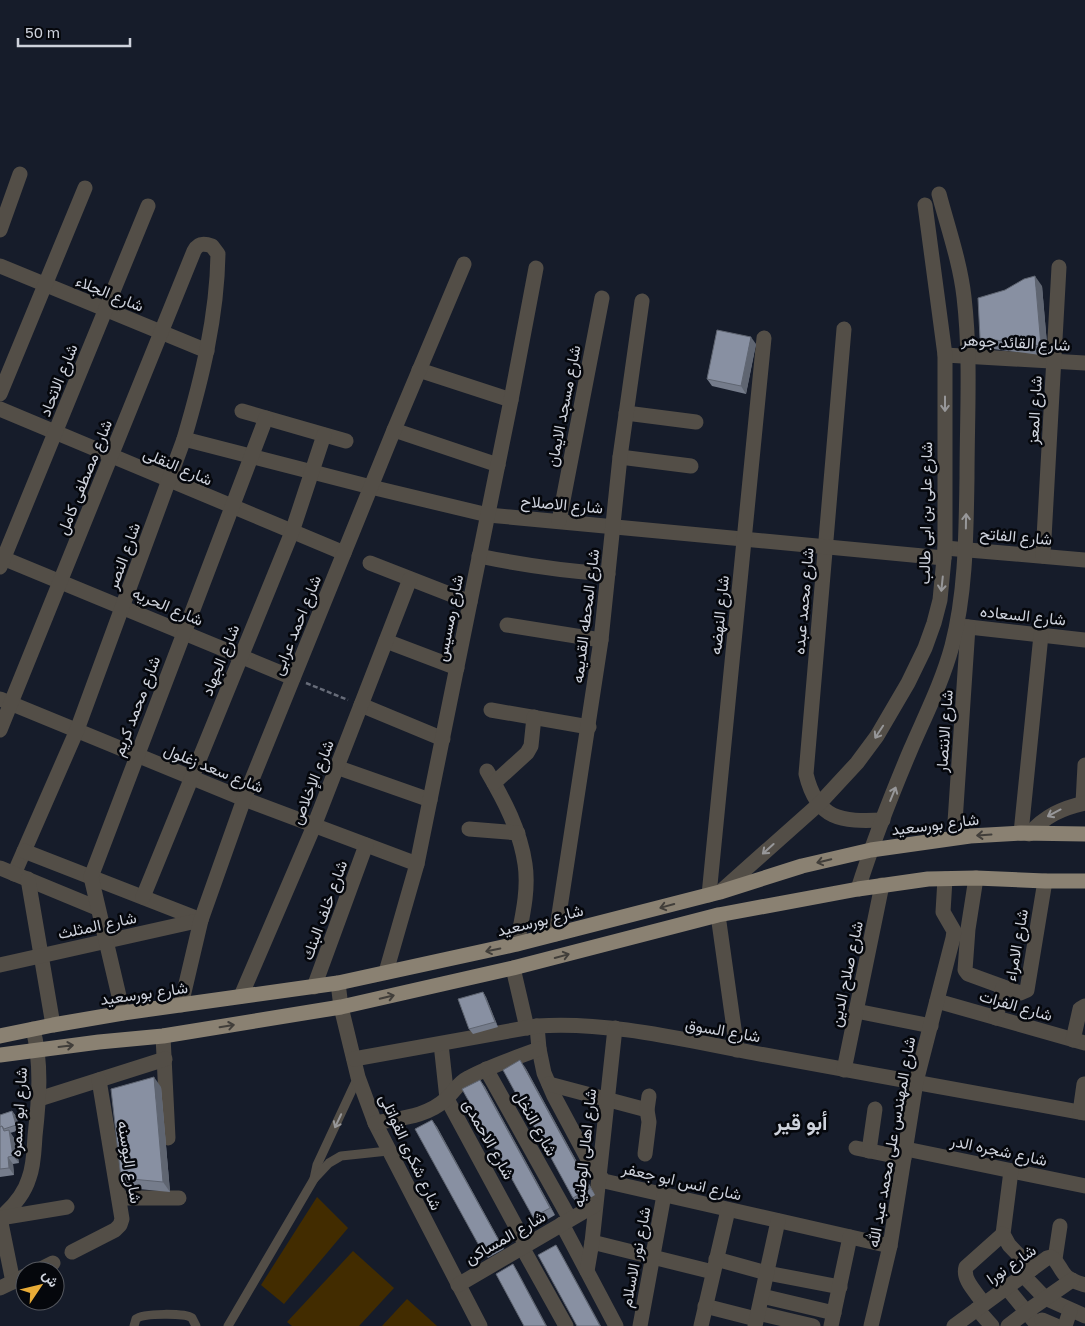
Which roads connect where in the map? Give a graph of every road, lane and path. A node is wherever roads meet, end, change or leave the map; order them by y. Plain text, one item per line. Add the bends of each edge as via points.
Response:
1 (20, 174) dead end
2 (85, 188) dead end
3 (939, 194) dead end
4 (925, 205) dead end
5 (148, 206) dead end
6 (0, 230) edge
7 (206, 244) joint
8 (464, 264) dead end
9 (0, 266) edge
10 (1059, 267) dead end
11 (536, 268) dead end
12 (45, 285) junction
13 (602, 298) dead end
14 (642, 301) dead end
15 (105, 310) junction
16 (844, 329) dead end
17 (161, 333) junction
18 (764, 338) dead end
19 (207, 351) junction
20 (944, 355) junction
21 (968, 356) junction
22 (1054, 361) junction
23 (1085, 363) edge
24 (420, 370) junction
25 (0, 394) edge
26 (511, 400) junction
27 (0, 409) edge
28 (242, 411) dead end
29 (626, 413) junction
30 (266, 418) junction
31 (696, 422) dead end
32 (394, 430) junction
33 (55, 432) junction
34 (324, 435) junction
35 (184, 439) junction
36 (346, 441) dead end
37 (111, 456) junction
38 (251, 456) junction
39 (620, 457) junction
40 (498, 465) junction
41 (691, 466) dead end
42 (312, 473) junction
43 (169, 481) junction
44 (370, 488) junction
45 (232, 507) junction
46 (488, 514) junction
47 (559, 521) junction
48 (613, 526) junction
49 (292, 532) junction
50 (744, 539) junction
51 (825, 547) junction
52 (966, 549) junction
53 (344, 553) junction
54 (945, 553) junction
55 (479, 556) junction
56 (1043, 556) junction
57 (1085, 560) edge
58 (1, 561) edge
59 (370, 563) dead end
60 (608, 574) junction
61 (410, 579) junction
62 (60, 581) junction
63 (470, 602) junction
64 (123, 607) junction
65 (507, 625) dead end
66 (962, 626) junction
67 (184, 632) junction
68 (1041, 635) junction
69 (601, 640) junction
70 (1085, 640) edge
71 (386, 641) junction
72 (241, 656) junction
73 (457, 668) junction
74 (293, 678) junction
75 (314, 686) dead end
76 (5, 701) edge
77 (354, 702) junction
78 (492, 710) dead end
79 (534, 717) junction
80 (588, 727) junction
81 (0, 730) edge
82 (77, 730) junction
83 (443, 739) junction
84 (136, 755) junction
85 (1085, 765) edge
86 (336, 767) junction
87 (191, 778) junction
88 (244, 799) junction
89 (430, 800) junction
90 (1084, 803) edge
91 (819, 804) junction
92 (883, 820) junction
93 (314, 826) junction
94 (469, 829) dead end
95 (518, 833) junction
96 (1025, 834) junction
97 (1085, 834) edge
98 (954, 837) junction
99 (366, 845) junction
100 (871, 850) junction
101 (24, 851) junction
102 (418, 864) junction
103 (0, 868) edge
104 (21, 877) junction
105 (91, 877) junction
106 (976, 878) junction
107 (945, 879) junction
108 (1085, 881) edge
109 (1045, 882) junction
110 (882, 885) junction
111 (858, 889) junction
112 (714, 894) junction
113 (143, 897) junction
114 (98, 908) junction
115 (718, 915) junction
116 (201, 920) junction
117 (950, 924) junction
118 (968, 929) junction
119 (556, 934) junction
120 (106, 942) junction
121 (517, 944) junction
122 (41, 956) junction
123 (0, 964) edge
124 (512, 968) junction
125 (386, 972) junction
126 (338, 983) junction
127 (314, 987) junction
128 (1003, 987) junction
129 (241, 996) junction
130 (937, 1001) junction
131 (180, 1005) junction
132 (1085, 1006) edge
133 (341, 1007) junction
134 (856, 1011) junction
135 (123, 1013) junction
136 (996, 1018) junction
137 (53, 1024) junction
138 (930, 1026) junction
139 (532, 1027) junction
140 (614, 1028) junction
141 (33, 1029) junction
142 (0, 1036) edge
143 (163, 1036) junction
144 (1079, 1042) edge
145 (441, 1044) junction
146 (38, 1050) junction
147 (539, 1050) junction
148 (737, 1050) junction
149 (0, 1056) edge
150 (165, 1059) junction
151 (354, 1059) junction
152 (486, 1069) junction
153 (844, 1070) junction
154 (358, 1077) junction
155 (99, 1080) junction
156 (916, 1082) junction
157 (549, 1084) junction
158 (1084, 1084) edge
159 (39, 1099) junction
160 (447, 1099) junction
161 (607, 1100) junction
162 (875, 1109) dead end
163 (1082, 1113) edge
164 (374, 1123) junction
165 (168, 1138) dead end
166 (388, 1151) junction
167 (644, 1154) dead end
168 (905, 1154) junction
169 (1011, 1171) junction
170 (598, 1175) junction
171 (314, 1179) junction
172 (1085, 1186) edge
173 (664, 1195) junction
174 (119, 1198) junction
175 (180, 1198) dead end
176 (595, 1205) junction
177 (67, 1207) dead end
178 (728, 1210) junction
179 (0, 1218) edge
180 (778, 1221) junction
181 (566, 1222) junction
182 (1060, 1226) dead end
183 (1003, 1234) junction
184 (850, 1237) junction
185 (592, 1242) junction
186 (524, 1246) junction
187 (890, 1246) junction
188 (72, 1252) dead end
189 (653, 1256) junction
190 (1055, 1259) junction
191 (715, 1265) junction
192 (587, 1271) junction
193 (1028, 1272) junction
194 (766, 1273) junction
195 (13, 1282) edge
196 (1078, 1283) edge
197 (458, 1285) junction
198 (840, 1287) junction
199 (1007, 1288) junction
200 (762, 1296) junction
201 (1045, 1298) junction
202 (705, 1306) junction
203 (981, 1307) junction
204 (1070, 1311) junction
205 (1026, 1312) junction
206 (1085, 1316) edge
207 (756, 1319) edge
208 (832, 1319) edge
209 (874, 1324) edge
210 (1044, 1324) edge
211 (134, 1326) edge
212 (196, 1326) edge
213 (228, 1326) edge
214 (480, 1326) edge
215 (566, 1326) edge
216 (616, 1326) edge
217 (640, 1326) edge
218 (701, 1326) edge
219 (813, 1326) edge
220 (956, 1326) edge
221 (992, 1326) edge
222 (1008, 1326) edge
223 (1065, 1326) edge

1 - 6 street
2 - 12 street
3 - 21 street via 964,296
4 - 20 street, شارع على بن ابى طالب
5 - 15 street, شارع الاتحاد
7 - 17 street, شارع مصطفى كامل via 199,245 194,251
7 - 19 street, شارع النصر via 218,254 216,299
8 - 24 street, شارع احمد عرابى
9 - 12 street, شارع الجلاء
10 - 22 street, شارع المعز
11 - 26 street, شارع رمسيس
12 - 15 street, شارع الجلاء
12 - 25 street
13 - 47 street, شارع مسجد الايمان
14 - 29 street, شارع المحطه القديمه
15 - 17 street, شارع الجلاء
15 - 33 street, شارع الاتحاد
16 - 51 street, شارع محمد عبده
17 - 19 street, شارع الجلاء
17 - 37 street, شارع مصطفى كامل
18 - 50 street, شارع النهضه
19 - 35 street, شارع النصر
20 - 21 street, شارع القائد جوهر
20 -> 54 street, شارع على بن ابى طالب
21 - 22 street, شارع القائد جوهر
52 -> 21 street
22 - 23 street, شارع القائد جوهر
22 - 56 street, شارع المعز
24 - 26 street
24 - 32 street, شارع احمد عرابى
26 - 40 street, شارع رمسيس
27 - 33 street, شارع النقلى
28 - 30 street
29 - 31 street
29 - 39 street, شارع المحطه القديمه
30 - 34 street
30 - 38 street, شارع محمد كريم
32 - 40 street
32 - 44 street, شارع احمد عرابى
33 - 37 street, شارع النقلى
33 - 58 street, شارع الاتحاد
34 - 36 street
34 - 42 street, شارع الجهاد
35 - 38 street, شارع الاصلاح
35 - 43 street, شارع النصر
37 - 43 street, شارع النقلى
37 - 62 street, شارع مصطفى كامل
38 - 42 street, شارع الاصلاح
38 - 45 street, شارع محمد كريم
39 - 41 street
39 - 48 street, شارع المحطه القديمه
40 - 46 street, شارع رمسيس
42 - 44 street, شارع الاصلاح
42 - 49 street, شارع الجهاد
43 - 45 street, شارع النقلى
43 - 64 street, شارع النصر
44 - 46 street, شارع الاصلاح
44 - 53 street, شارع احمد عرابى
45 - 49 street, شارع النقلى
45 - 67 street, شارع محمد كريم
46 - 47 street, شارع الاصلاح
46 - 55 street, شارع رمسيس
47 - 48 street, شارع الاصلاح
48 - 50 street, شارع الاصلاح
48 - 60 street, شارع المحطه القديمه
49 - 53 street, شارع النقلى
49 - 72 street, شارع الجهاد
50 - 51 street, شارع الاصلاح
50 - 112 street, شارع النهضه
51 - 54 street, شارع الاصلاح
51 - 91 street, شارع محمد عبده via 806,774 810,790
52 - 54 street, شارع الفاتح
52 - 56 street, شارع الفاتح
52 - 66 street
53 - 74 street, شارع احمد عرابى
54 -> 91 street, شارع على بن ابى طالب via 940,600 926,648 877,736
55 - 60 street via 565,571
55 - 63 street, شارع رمسيس
56 - 57 street, شارع الفاتح
58 - 62 street, شارع الحريه
59 - 61 street
60 - 69 street, شارع المحطه القديمه
61 - 63 street
61 - 71 street, شارع الإخلاص
62 - 64 street, شارع الحريه
62 - 76 street, شارع مصطفى كامل
63 - 73 street, شارع رمسيس
64 - 67 street, شارع الحريه
64 - 82 street, شارع النصر
65 - 69 street
66 - 68 street, شارع السعاده
92 -> 66 street
66 - 98 street, شارع الانتصار
67 - 72 street, شارع الحريه
67 - 84 street, شارع محمد كريم
68 - 70 street, شارع السعاده
68 - 96 street
69 - 80 street, شارع المحطه القديمه
71 - 73 street
71 - 77 street, شارع الإخلاص
72 - 74 street, شارع الحريه
72 - 87 street, شارع الجهاد
73 - 83 street, شارع رمسيس
74 - 88 street, شارع احمد عرابى
75 - 77 path
76 - 81 street, شارع مصطفى كامل
76 - 82 street, شارع سعد زغلول
77 - 83 street
77 - 86 street, شارع الإخلاص
78 - 79 street
79 - 80 street
79 - 95 street via 531,746 527,753 490,777 505,801
80 - 119 street, شارع المحطه القديمه
82 - 84 street, شارع سعد زغلول
82 - 101 street, شارع النصر
83 - 89 street, شارع رمسيس
84 - 87 street, شارع سعد زغلول
84 - 105 street, شارع محمد كريم
85 - 90 street
86 - 89 street
86 - 93 street, شارع الإخلاص
87 - 88 street, شارع سعد زغلول
87 - 113 street, شارع الجهاد
88 - 93 street, شارع سعد زغلول
88 - 116 street, شارع احمد عرابى
89 - 102 street, شارع رمسيس
90 -> 96 street via 1052,814
91 - 92 street, شارع محمد عبده via 843,820
91 -> 112 street, شارع على بن ابى طالب
92 - 100 street
93 - 99 street, شارع سعد زغلول
93 - 129 street, شارع الإخلاص
94 - 95 street
95 - 121 street via 525,864 526,891
96 - 97 main road, شارع بورسعيد
96 -> 98 main road, شارع بورسعيد
98 - 100 main road, شارع بورسعيد
99 - 102 street, شارع سعد زغلول
99 - 127 street, شارع خلف البنك
100 - 111 street
100 -> 112 main road, شارع بورسعيد via 802,866
101 - 104 street, شارع النصر
101 - 105 street
102 - 125 street, شارع رمسيس
103 - 104 street
104 - 114 street
104 - 122 street
105 - 113 street
105 - 114 street
106 - 107 main road
106 - 109 main road
106 - 118 street
107 - 110 main road
107 - 117 street, شارع المهندس على محمد عبد الله via 943,912
108 - 109 main road
109 - 128 street, شارع الامراء via 1027,990 1020,993
110 - 111 main road
110 - 134 street, شارع صلاح الدين
111 - 115 main road
112 -> 119 main road, شارع بورسعيد
113 - 116 street
114 - 120 street
124 -> 115 main road
115 - 148 street
116 - 120 street, شارع المثلث
116 - 131 street, شارع احمد عرابى
117 - 118 street
117 - 130 street, شارع المهندس على محمد عبد الله via 953,938
118 - 128 street via 965,970
119 - 121 main road, شارع بورسعيد
120 - 122 street, شارع المثلث
120 - 135 street
121 -> 125 main road, شارع بورسعيد
122 - 123 street, شارع المثلث
122 - 137 street
133 -> 124 main road
124 - 139 street, شارع انس ابو جعفر
125 - 126 main road, شارع بورسعيد
126 - 127 main road, شارع بورسعيد
126 - 133 street, شارع شكرى القواتلى
127 - 129 main road, شارع بورسعيد
128 - 136 street
129 - 131 main road, شارع بورسعيد
130 - 136 street, شارع الفرات
130 - 138 street, شارع المهندس على محمد عبد الله
131 - 135 main road, شارع بورسعيد
132 - 144 street via 1080,1009
143 -> 133 main road
133 - 151 street, شارع شكرى القواتلى
134 - 138 street
134 - 153 street, شارع صلاح الدين
135 - 137 main road, شارع بورسعيد
136 - 144 street, شارع الفرات
137 - 141 main road, شارع بورسعيد
138 - 156 street, شارع المهندس على محمد عبد الله
139 - 140 street, شارع السوق via 580,1025
139 - 145 street, شارع السوق
139 - 147 street, شارع انس ابو جعفر
140 - 148 street, شارع السوق
140 - 161 street, شارع اهالى الوطنيه
141 - 142 main road, شارع بورسعيد
141 - 146 street, شارع ابو سمره
146 -> 143 main road
143 - 150 street
145 - 151 street, شارع السوق
145 - 160 street, شارع الاحمدى
146 - 149 main road
146 - 159 street, شارع ابو سمره
147 - 152 street
147 - 157 street, شارع انس ابو جعفر
148 - 153 street, شارع السوق
150 - 155 street
150 - 165 street
151 - 154 street, شارع شكرى القواتلى
152 - 160 street via 454,1088
152 - 181 street, شارع النخل
153 - 156 street, شارع السوق
154 - 164 street, شارع شكرى القواتلى
154 -> 171 lane via 317,1165
155 - 159 street
155 - 174 street, شارع البوسنه
156 - 163 street, شارع السوق
156 - 168 street, شارع المهندس على محمد عبد الله
157 - 161 street
157 - 170 street, شارع انس ابو جعفر
158 - 163 street
159 - 179 street, شارع ابو سمره via 30,1178 23,1194
160 - 164 street via 421,1114
160 - 186 street, شارع الاحمدى
161 - 167 street via 648,1103
161 - 170 street, شارع اهالى الوطنيه
162 - 168 street, شارع شجره الدر via 862,1149
164 - 166 street, شارع شكرى القواتلى
166 - 171 lane via 341,1156
166 - 197 street, شارع شكرى القواتلى
168 - 169 street, شارع شجره الدر
168 - 187 street, شارع المهندس على محمد عبد الله
169 - 172 street, شارع شجره الدر
169 - 183 street
170 - 173 street, شارع انس ابو جعفر via 604,1181
170 - 176 street, شارع اهالى الوطنيه
171 - 213 lane
173 - 178 street, شارع انس ابو جعفر
173 - 189 street, شارع نور الاسلام
174 - 175 street
174 - 188 street, شارع البوسنه via 120,1226
176 - 181 street, شارع المساكن
176 - 185 street, شارع اهالى الوطنيه
177 - 179 street
178 - 180 street, شارع انس ابو جعفر
178 - 191 street
179 - 195 street
180 - 184 street, شارع انس ابو جعفر
180 - 194 street
181 - 186 street, شارع المساكن
181 - 192 street, شارع النخل
182 - 190 street
183 - 193 street
183 - 203 street via 966,1267 965,1277
184 - 187 street, شارع انس ابو جعفر
184 - 198 street
185 - 189 street
185 - 192 street, شارع اهالى الوطنيه
186 - 197 street, شارع المساكن
186 - 215 street, شارع الاحمدى
187 - 209 street, شارع المهندس على محمد عبد الله
189 - 191 street
189 - 217 street, شارع نور الاسلام
190 - 193 street, شارع نورا via 1047,1258
190 - 196 street, شارع نورا via 1066,1276
191 - 194 street
191 - 202 street
192 - 216 street, شارع النخل
193 - 199 street, شارع نورا
193 - 201 street
194 - 198 street
194 - 200 street
196 - 201 street
197 - 214 street, شارع شكرى القواتلى
198 - 208 street
199 - 203 street, شارع نورا
199 - 205 street
200 - 207 street
200 - 208 street
201 - 204 street
201 - 205 street
201 - 210 street
202 - 207 street
202 - 218 street
203 - 220 street, شارع نورا
203 - 221 street
204 - 206 street
204 - 223 street
205 - 210 street
205 - 222 street
207 - 219 street
211 - 212 lane via 136,1319 142,1316 185,1315 192,1318

